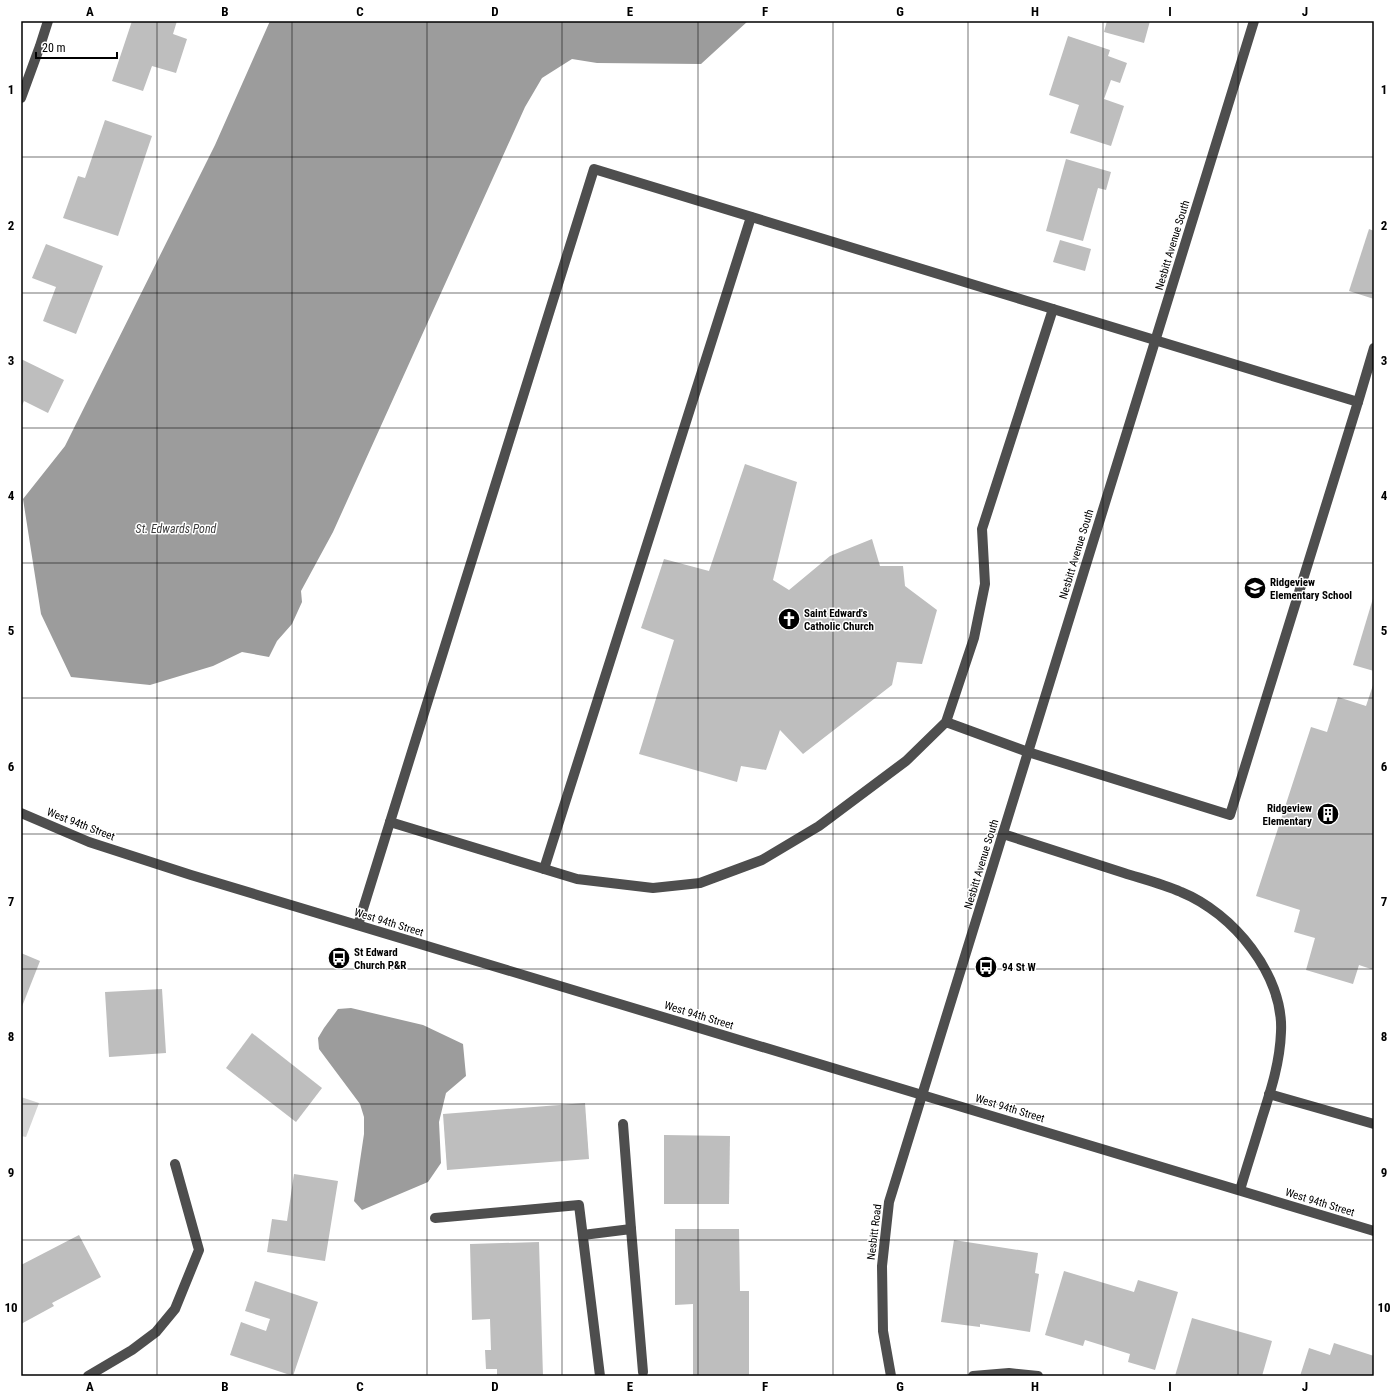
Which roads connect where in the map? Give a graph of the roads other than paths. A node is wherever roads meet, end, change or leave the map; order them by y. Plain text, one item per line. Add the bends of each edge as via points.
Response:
1 (48, 21) edge
2 (1254, 21) edge
3 (21, 98) edge
4 (752, 217) junction
5 (1052, 309) junction
6 (1155, 340) junction
7 (1374, 348) edge
8 (1358, 402) junction
9 (946, 722) junction
10 (1028, 752) junction
11 (21, 813) edge
12 (390, 822) junction
13 (1003, 834) junction
14 (544, 869) junction
15 (358, 925) junction
16 (922, 1094) junction
17 (1269, 1094) junction
18 (623, 1124) dead end
19 (1374, 1124) edge
20 (175, 1164) dead end
21 (1240, 1190) junction
22 (435, 1218) dead end
23 (631, 1229) junction
24 (1374, 1231) edge
25 (583, 1235) junction
26 (643, 1372) dead end
27 (88, 1376) edge
28 (600, 1376) edge
29 (891, 1376) edge
30 (973, 1376) edge
31 (1038, 1376) edge

1 - 3 street
2 - 6 street, Nesbitt Avenue South
4 - 5 street
4 - 12 street via 594,169
4 - 14 street
5 - 6 street
5 - 9 street via 982,529 985,584 974,638
6 - 8 street
6 - 10 street, Nesbitt Avenue South
7 - 8 street
8 - 10 street via 1230,815
9 - 10 street
9 - 14 street via 906,761 819,826 762,860 706,881 653,888 577,879
10 - 13 street, Nesbitt Avenue South
11 - 15 street, West 94th Street via 90,842
12 - 14 street
12 - 15 street
13 - 16 street, Nesbitt Avenue South
13 - 17 street via 1182,892 1209,908 1234,928 1258,957 1270,978 1278,1002 1280,1053
15 - 16 street, West 94th Street
16 - 21 street, West 94th Street
16 - 29 street, Nesbitt Road via 889,1202 882,1266 883,1331
17 - 19 street
17 - 21 street
18 - 23 street
20 - 27 street via 199,1250 176,1309 156,1332 132,1350
21 - 24 street, West 94th Street
22 - 25 street via 579,1205
23 - 25 street
23 - 26 street
25 - 28 street
30 - 31 street via 1009,1372

